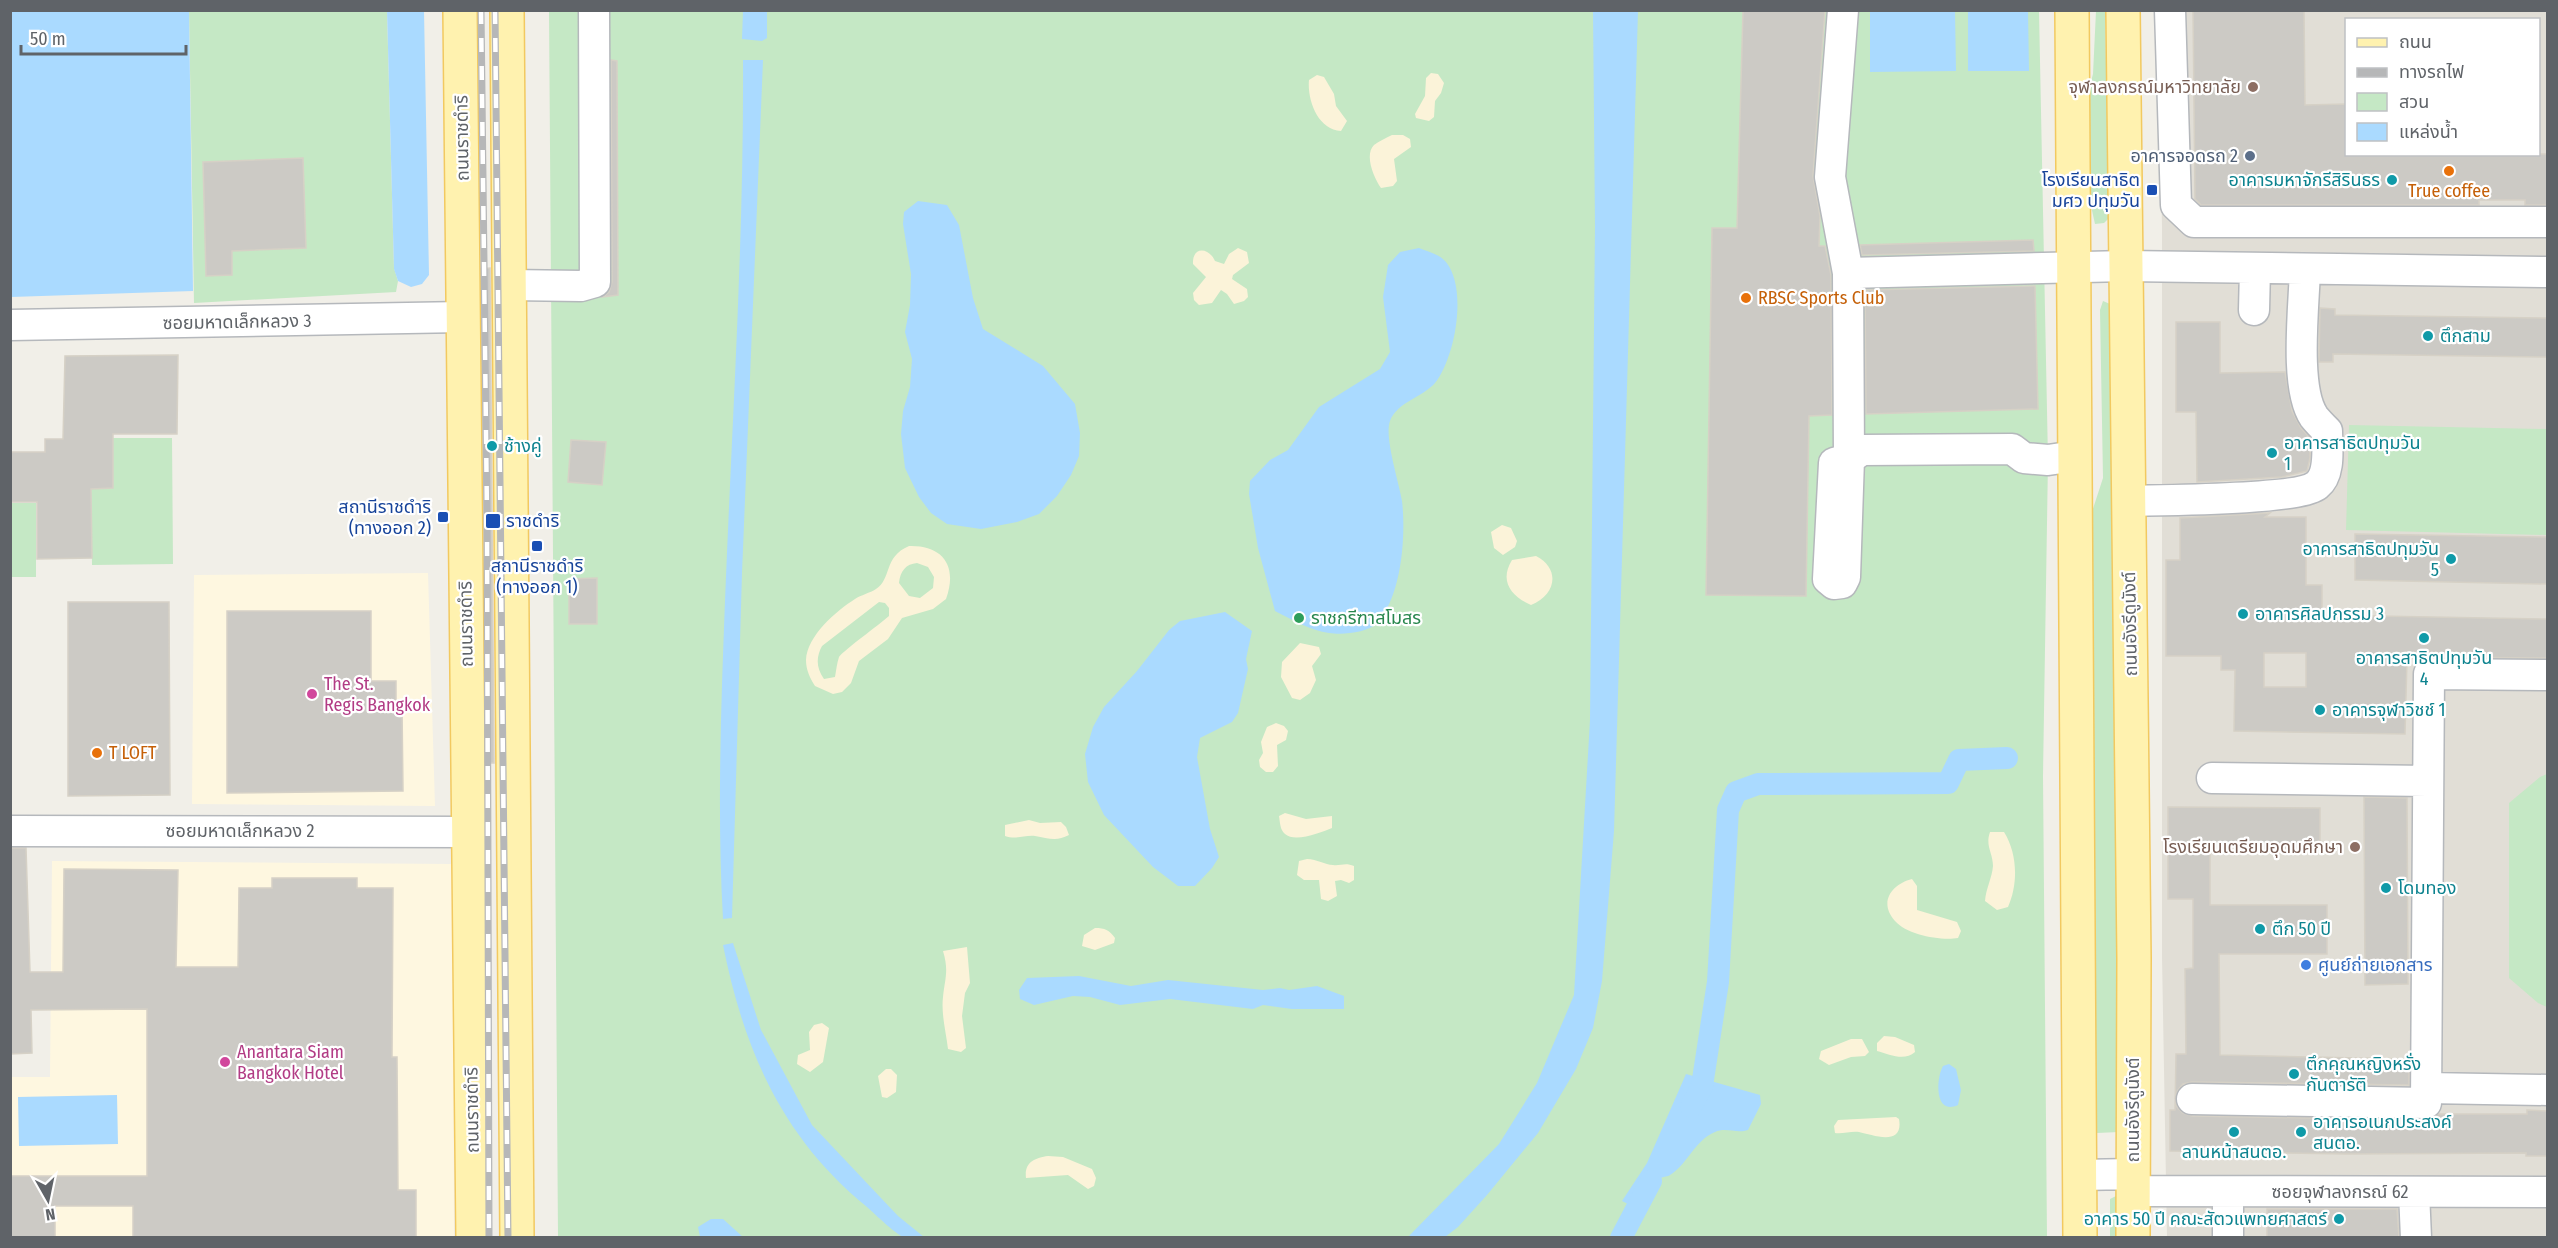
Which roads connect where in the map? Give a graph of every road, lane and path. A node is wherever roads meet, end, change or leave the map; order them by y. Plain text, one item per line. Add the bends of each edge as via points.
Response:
1 (460, 10) edge
2 (507, 10) edge
3 (594, 10) edge
4 (1843, 10) edge
5 (2072, 10) edge
6 (2123, 10) edge
7 (2170, 10) edge
8 (2547, 222) edge
9 (2074, 266) junction
10 (2126, 266) junction
11 (2254, 269) junction
12 (2305, 269) junction
13 (2547, 272) edge
14 (1848, 273) junction
15 (510, 285) junction
16 (2254, 310) dead end
17 (463, 317) junction
18 (10, 325) edge
19 (2075, 456) junction
20 (2128, 501) junction
21 (2547, 675) edge
22 (2212, 778) dead end
23 (2427, 781) junction
24 (514, 831) junction
25 (469, 832) junction
26 (25, 837) edge
27 (2427, 1088) junction
28 (2547, 1090) edge
29 (2192, 1099) dead end
30 (2079, 1175) junction
31 (2133, 1183) junction
32 (2228, 1192) junction
33 (2415, 1192) junction
34 (2547, 1192) edge
35 (473, 1238) edge
36 (518, 1238) edge
37 (2080, 1238) edge
38 (2133, 1238) edge
39 (2228, 1238) edge
40 (2416, 1238) edge

1 - 17 main road, ถนนราชดำริ
2 - 15 main road
3 - 15 street via 595,282 581,286
4 - 14 street via 1830,177
5 - 9 main road
6 - 10 main road, ถนนอังรีดูนังต์
7 - 8 street via 2176,205 2194,222
9 - 10 street
9 - 14 street
9 - 19 main road
10 - 11 street
10 - 20 main road, ถนนอังรีดูนังต์
11 - 12 street
11 - 16 street
12 - 13 street
12 - 20 street via 2302,373 2313,417 2327,432 2326,472 2317,485 2291,495
14 - 19 street via 1849,459 1862,468 2012,467 2024,458
15 - 24 main road
17 - 18 street, ซอยมหาดเล็กหลวง 3
17 - 25 main road, ถนนราชดำริ
19 - 30 main road
20 - 31 main road, ถนนอังรีดูนังต์
21 - 23 street via 2429,674
22 - 23 street
23 - 27 street
24 - 25 main road
24 - 36 main road
25 - 26 street, ซอยมหาดเล็กหลวง 2
25 - 35 main road, ถนนราชดำริ
27 - 28 street
27 - 29 street via 2426,1103
30 - 31 street, ซอยจุฬาลงกรณ์ 62
30 - 37 main road
31 - 32 street, ซอยจุฬาลงกรณ์ 62
31 - 38 main road, ถนนอังรีดูนังต์
32 - 33 street, ซอยจุฬาลงกรณ์ 62
32 - 39 street
33 - 34 street, ซอยจุฬาลงกรณ์ 62
33 - 40 street

